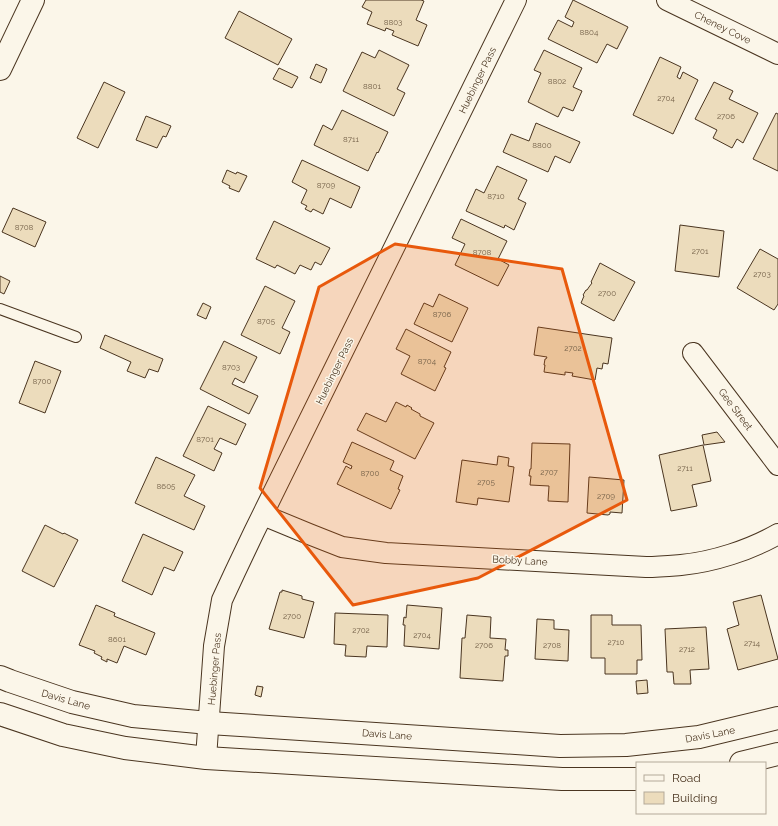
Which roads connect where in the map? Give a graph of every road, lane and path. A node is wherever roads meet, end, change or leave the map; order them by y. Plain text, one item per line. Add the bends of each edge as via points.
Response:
1 (33, 0) edge
2 (516, 0) edge
3 (667, 0) edge
4 (778, 54) edge
5 (0, 69) edge
6 (0, 309) edge
7 (76, 337) dead end
8 (693, 353) dead end
9 (778, 465) edge
10 (263, 515) junction
11 (778, 534) edge
12 (0, 677) edge
13 (0, 714) edge
14 (778, 718) edge
15 (209, 723) junction
16 (778, 754) edge
17 (206, 758) junction
18 (745, 762) edge
19 (636, 779) edge

1 - 5 street
2 - 10 street, Huebinger Pass
3 - 4 street, Cheney Cove
6 - 7 lane
8 - 9 street, Gee Street
10 - 11 street, Bobby Lane via 342,547 386,553 646,567 682,565 724,557
10 - 15 street, Huebinger Pass via 222,600 214,646
12 - 15 street, Davis Lane via 72,702 133,716
13 - 17 street via 63,735 126,748
14 - 15 street, Davis Lane via 699,737 618,746 560,746
15 - 17 street, Huebinger Pass
16 - 18 street
17 - 19 street via 562,779

